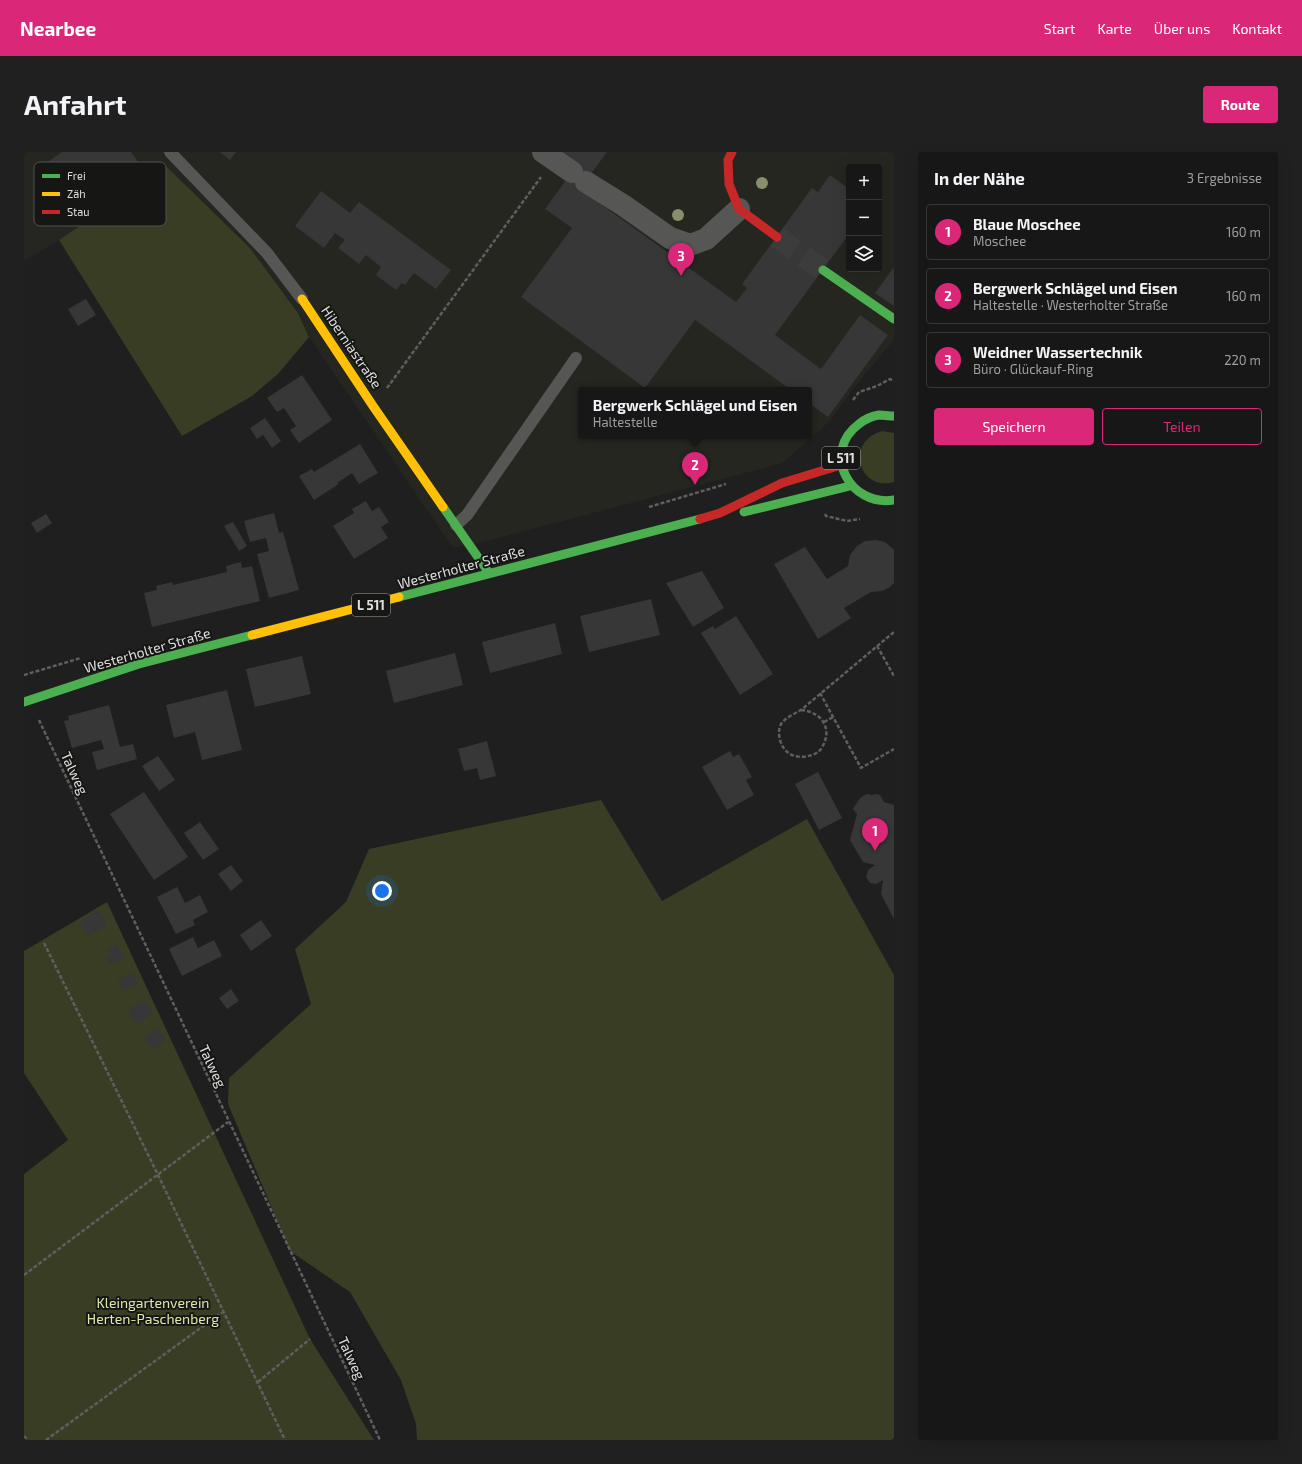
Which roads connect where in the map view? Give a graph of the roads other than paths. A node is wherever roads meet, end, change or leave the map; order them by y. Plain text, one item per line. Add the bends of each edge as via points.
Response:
1 (170, 152) edge
2 (732, 152) edge
3 (549, 156) edge
4 (739, 209) junction
5 (777, 236) tunnel mouth
6 (823, 270) tunnel mouth
7 (302, 299) joint
8 (894, 319) edge
9 (576, 358) dead end
10 (892, 411) edge
11 (841, 465) junction
12 (850, 486) junction
13 (894, 500) edge
14 (720, 513) junction
15 (456, 525) junction
16 (490, 573) junction
17 (27, 691) edge

1 - 7 lane, Hiberniastraße via 267,253
2 - 4 main road via 728,160 729,184
3 - 4 street via 670,238 690,245 706,239
4 - 5 main road
6 - 8 main road
7 - 15 main road, Hiberniastraße
9 - 15 lane via 467,515
10 - 11 main road, L 511 via 863,420 852,428 843,445
11 - 12 main road, L 511
11 - 14 main road, Westerholter Straße / L 511 via 782,483
12 - 13 main road, L 511 via 865,498 884,502
12 - 14 main road, Westerholter Straße / L 511 via 740,513
14 - 16 main road, Westerholter Straße / L 511
15 - 16 main road, Hiberniastraße
16 - 17 main road, Westerholter Straße / L 511

